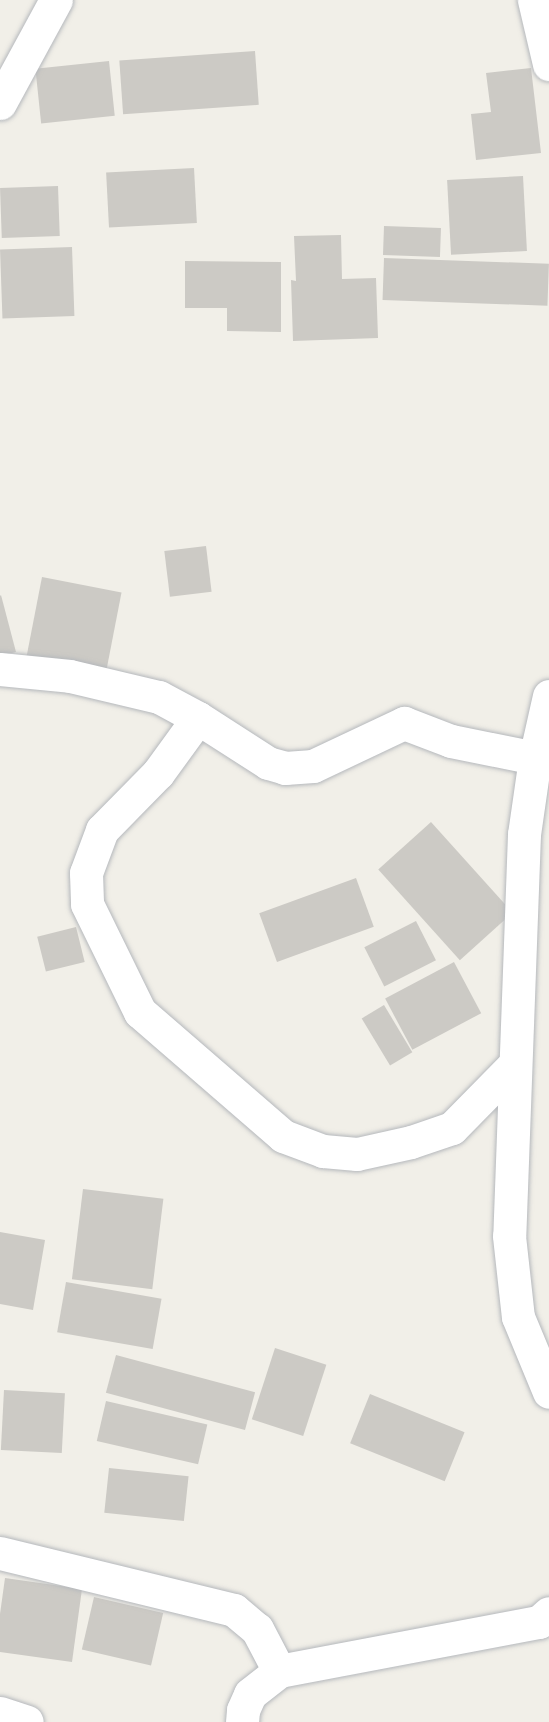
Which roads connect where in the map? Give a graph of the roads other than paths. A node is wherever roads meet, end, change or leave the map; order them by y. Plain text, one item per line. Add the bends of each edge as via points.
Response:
1 (56, 0) edge
2 (534, 0) edge
3 (549, 64) edge
4 (0, 103) edge
5 (0, 669) edge
6 (549, 696) edge
7 (198, 718) junction
8 (535, 758) junction
9 (514, 1065) junction
10 (549, 1392) edge
11 (0, 1553) edge
12 (549, 1613) edge
13 (279, 1671) junction
14 (0, 1713) edge
15 (27, 1722) edge
16 (242, 1722) edge

1 - 4 street
2 - 3 street
5 - 7 street via 70,675 159,697
6 - 8 street
7 - 8 street via 268,763 285,768 313,766 404,723 451,741
7 - 9 street via 158,773 102,830 86,873 87,904 140,1012 283,1136 323,1151 357,1154 452,1128
8 - 9 street via 524,834
9 - 10 street via 509,1236 515,1294 518,1317
11 - 13 street via 234,1610 257,1629
12 - 13 street via 538,1622
13 - 16 street via 250,1694
14 - 15 street

